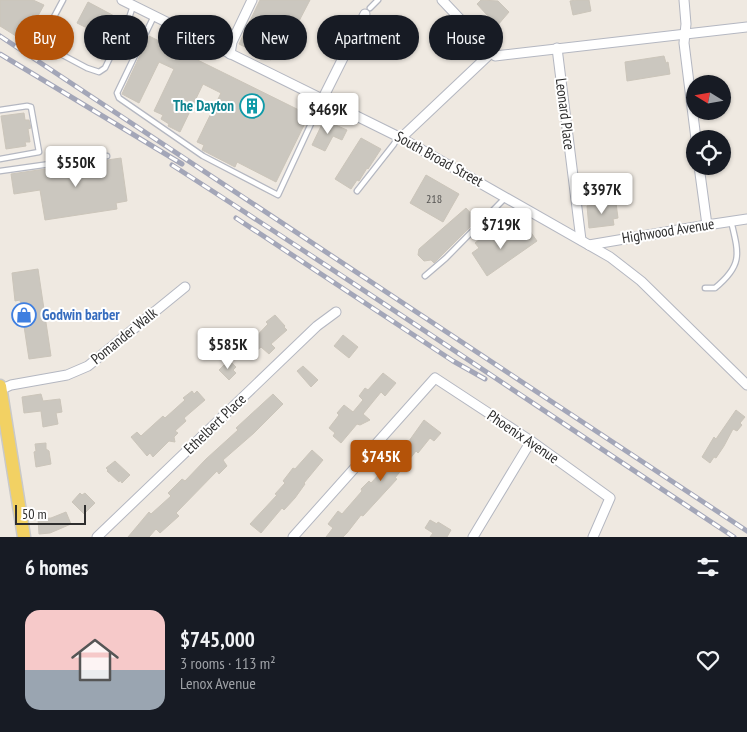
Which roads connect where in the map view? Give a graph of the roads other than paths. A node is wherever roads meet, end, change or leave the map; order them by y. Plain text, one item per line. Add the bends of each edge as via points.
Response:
1 (63, 0) edge
2 (122, 0) edge
3 (252, 0) edge
4 (378, 0) edge
5 (442, 0) edge
6 (684, 0) edge
7 (134, 3) edge
8 (368, 11) joint
9 (130, 15) edge
10 (456, 15) edge
11 (154, 16) junction
12 (158, 18) edge
13 (747, 28) edge
14 (684, 34) junction
15 (233, 40) edge
16 (557, 48) junction
17 (503, 55) edge
18 (233, 56) edge
19 (109, 60) edge
20 (483, 60) edge
21 (322, 100) junction
22 (0, 110) edge
23 (695, 130) edge
24 (399, 137) junction
25 (107, 156) dead end
26 (0, 159) edge
27 (0, 171) edge
28 (700, 175) edge
29 (357, 191) dead end
30 (506, 197) junction
31 (747, 220) edge
32 (731, 222) junction
33 (706, 225) junction
34 (585, 242) junction
35 (425, 276) dead end
36 (185, 287) dead end
37 (706, 288) dead end
38 (336, 312) dead end
39 (743, 377) edge
40 (747, 385) edge
41 (0, 389) edge
42 (531, 441) junction
43 (24, 537) edge
44 (97, 537) edge
45 (293, 537) edge
46 (473, 537) edge
47 (592, 537) edge

1 - 19 lane via 40,43 100,72
2 - 7 street, South Broad Street
3 - 15 street
4 - 8 lane
5 - 10 street
6 - 14 street
7 - 9 lane
7 - 11 street, South Broad Street
8 - 21 street
11 - 12 street, South Broad Street
11 - 21 lane via 117,93 119,98 203,156 278,195
13 - 14 street
14 - 16 street
14 - 23 street
16 - 17 street
16 - 34 street, Leonard Place
18 - 21 street, South Broad Street
20 - 24 street
21 - 24 street, South Broad Street
22 - 26 lane via 31,107 39,152
24 - 29 lane
24 - 30 street, South Broad Street
25 - 27 lane
28 - 33 street
30 - 34 street, South Broad Street
30 - 35 lane
31 - 32 street, Highwood Avenue
32 - 33 street, Highwood Avenue
32 - 37 lane via 738,252 735,266 715,288
33 - 34 street, Highwood Avenue
34 - 39 street, South Broad Street via 641,281
36 - 41 street, Pomander Walk via 88,366 67,375
38 - 44 street, Ethelbert Place via 317,326
39 - 40 street, South Broad Street
41 - 43 main road
42 - 45 street, Phoenix Avenue via 434,378
42 - 46 street
42 - 47 street, Phoenix Avenue via 610,498

